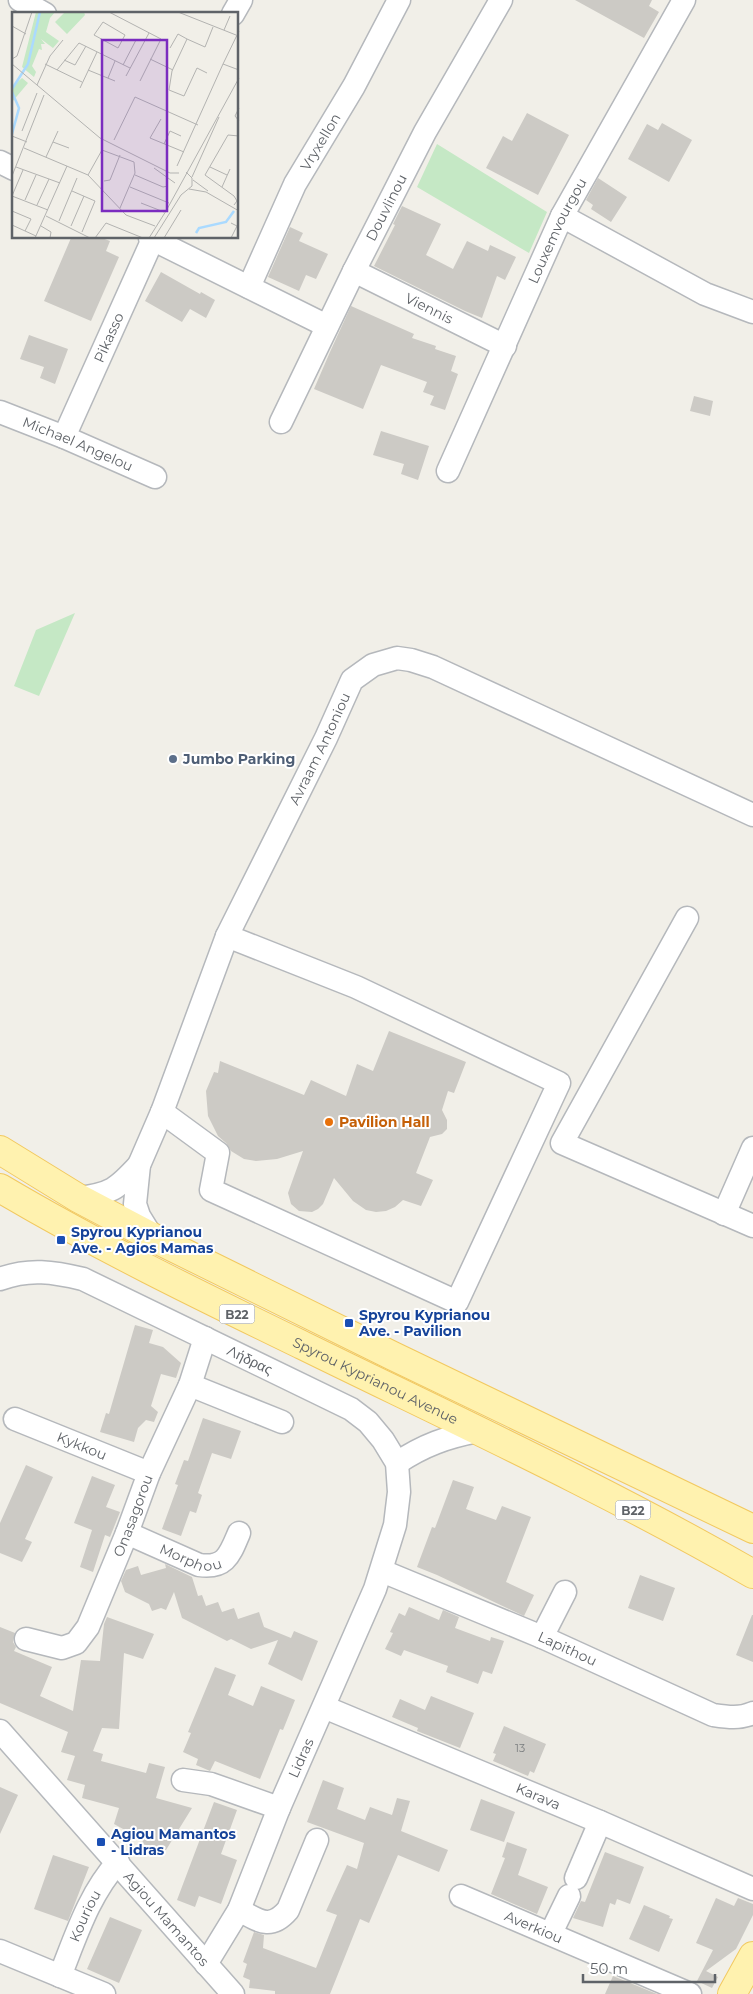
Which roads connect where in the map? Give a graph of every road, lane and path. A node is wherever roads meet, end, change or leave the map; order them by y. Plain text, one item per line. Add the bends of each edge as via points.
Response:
1 (20, 0) edge
2 (241, 0) edge
3 (399, 0) edge
4 (501, 0) edge
5 (684, 0) edge
6 (41, 12) edge
7 (234, 12) edge
8 (0, 162) edge
9 (12, 168) edge
10 (562, 216) junction
11 (151, 239) edge
12 (153, 239) edge
13 (354, 272) junction
14 (249, 287) junction
15 (753, 312) edge
16 (327, 326) junction
17 (505, 346) junction
18 (0, 412) edge
19 (281, 422) dead end
20 (64, 437) junction
21 (448, 470) dead end
22 (155, 477) dead end
23 (753, 815) edge
24 (687, 918) dead end
25 (227, 936) junction
26 (162, 1112) junction
27 (753, 1148) edge
28 (0, 1150) edge
29 (138, 1165) junction
30 (0, 1188) edge
31 (78, 1198) junction
32 (724, 1214) junction
33 (753, 1226) edge
34 (152, 1237) junction
35 (0, 1279) edge
36 (206, 1338) junction
37 (190, 1385) junction
38 (15, 1419) dead end
39 (282, 1422) dead end
40 (478, 1431) junction
41 (397, 1463) junction
42 (149, 1473) junction
43 (753, 1529) edge
44 (239, 1533) dead end
45 (127, 1534) junction
46 (389, 1548) joint
47 (382, 1571) junction
48 (753, 1574) edge
49 (564, 1592) dead end
50 (542, 1637) junction
51 (26, 1639) dead end
52 (324, 1707) junction
53 (753, 1713) edge
54 (0, 1731) edge
55 (183, 1780) dead end
56 (279, 1808) junction
57 (600, 1822) junction
58 (318, 1840) dead end
59 (118, 1862) junction
60 (753, 1889) edge
61 (460, 1896) dead end
62 (239, 1910) junction
63 (551, 1933) junction
64 (0, 1951) edge
65 (753, 1956) edge
66 (206, 1964) junction
67 (60, 1976) junction
68 (104, 1994) edge
69 (233, 1994) edge
70 (690, 1994) edge
71 (732, 1994) edge

1 - 6 street
2 - 7 street
3 - 14 street, Vryxellon via 354,86 295,184
4 - 13 street, Douvlinou via 425,132
5 - 10 street, Louxemvourgou
8 - 9 street
10 - 15 street via 705,294
10 - 17 street, Louxemvourgou
11 - 20 street, Pikasso
12 - 14 street
13 - 16 street, Douvlinou
13 - 17 street, Viennis
14 - 16 street
16 - 19 street, Douvlinou
17 - 21 street, Louxemvourgou
18 - 20 street, Michael Angelou
20 - 22 street, Michael Angelou
23 - 25 street, Avraam Antoniou via 433,667 411,660 385,660 352,680
24 - 32 street via 562,1143
25 - 26 street, Avraam Antoniou
25 - 26 street via 356,987 559,1083 457,1302 212,1190 218,1153
26 - 29 street, Avraam Antoniou
27 - 32 street
28 - 31 main road, B22
29 - 31 street via 112,1190 99,1196
29 - 34 street via 135,1204
30 - 40 main road, Spyrou Kyprianou Avenue / B22 via 175,1283
31 - 34 main road, B22
32 - 33 street
34 - 43 main road, B22
35 - 36 street, Λήδρας via 51,1272 83,1279
36 - 37 street, Onasagorou
36 - 41 street, Λήδρας via 351,1409 384,1440
37 - 39 street
37 - 42 street, Onasagorou
38 - 42 street, Kykkou
40 - 41 street via 447,1437
40 - 48 main road, Spyrou Kyprianou Avenue / B22
41 - 46 street, Λήδρας via 396,1525
42 - 45 street, Onasagorou
44 - 45 street, Morphou via 228,1556 210,1566
45 - 51 street, Onasagorou via 83,1636 62,1648
46 - 47 street, Lidras
47 - 50 street, Lapithou
47 - 52 street, Lidras
49 - 50 street
50 - 53 street, Lapithou via 713,1715 730,1718
52 - 56 street, Lidras
52 - 57 street, Karava
54 - 59 street, Agiou Mamantos
55 - 56 street via 216,1785
56 - 62 street, Lidras
57 - 60 street, Karava
57 - 63 street
58 - 62 street via 288,1910 281,1919 264,1922
59 - 66 street, Agiou Mamantos
59 - 67 street, Kouriou via 94,1895
61 - 63 street, Averkiou
62 - 66 street, Lidras
63 - 70 street, Averkiou
64 - 67 street
65 - 71 main road
66 - 69 street, Agiou Mamantos
67 - 68 street

